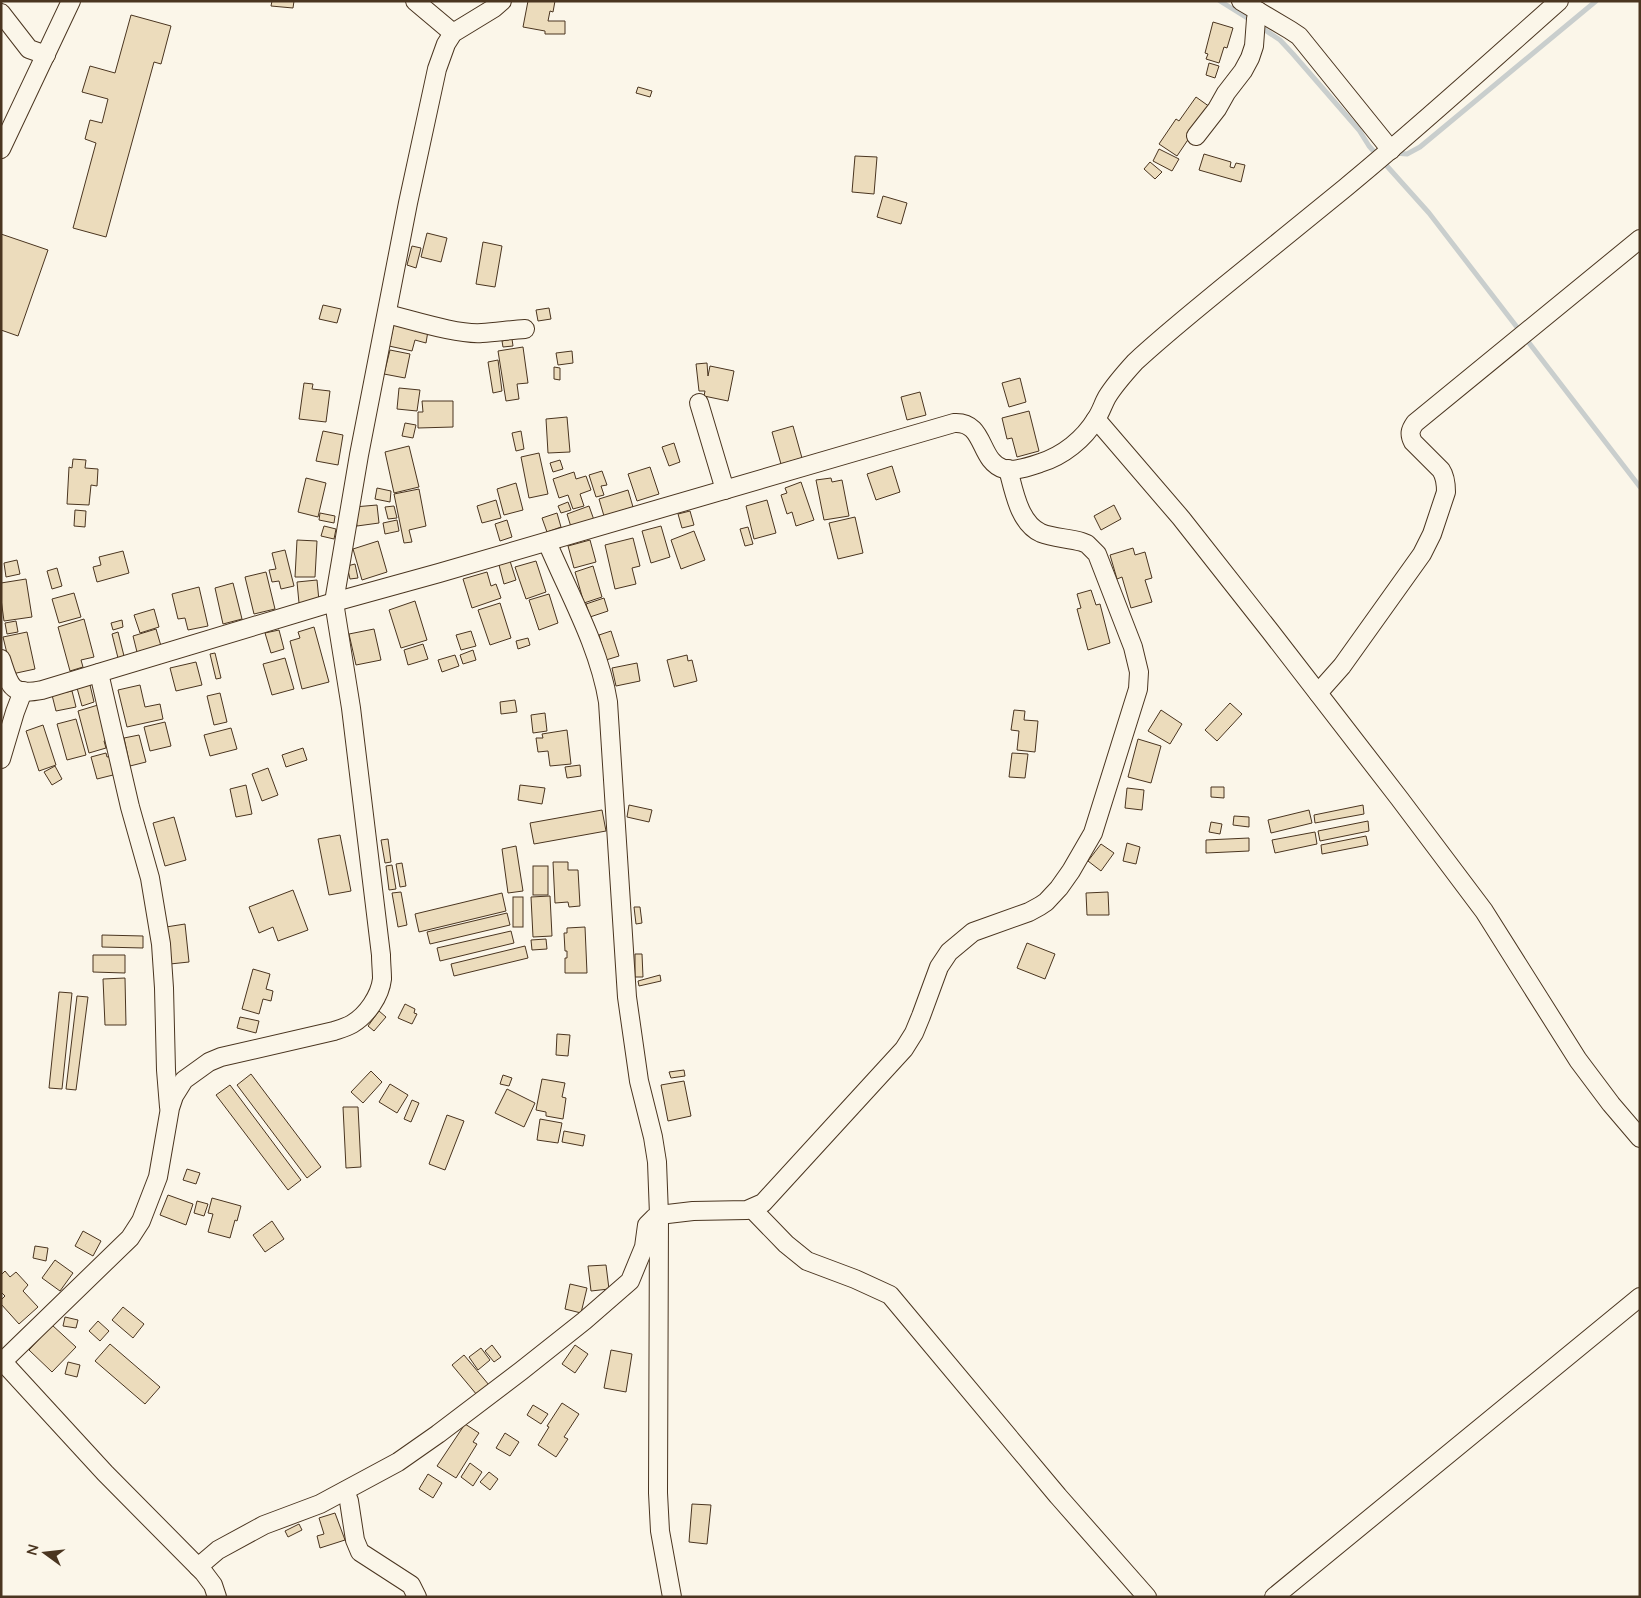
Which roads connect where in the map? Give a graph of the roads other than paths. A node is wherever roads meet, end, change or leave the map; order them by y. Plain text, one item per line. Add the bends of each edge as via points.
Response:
1 (71, 1) edge
2 (415, 1) edge
3 (502, 1) edge
4 (1241, 1) edge
5 (1559, 1) edge
6 (1258, 11) junction
7 (1, 12) edge
8 (453, 34) junction
9 (46, 55) junction
10 (1196, 136) dead end
11 (1, 149) edge
12 (1391, 150) junction
13 (1640, 239) edge
14 (387, 314) junction
15 (525, 329) dead end
16 (699, 402) dead end
17 (1096, 419) junction
18 (1008, 470) junction
19 (725, 490) junction
20 (547, 542) junction
21 (334, 602) junction
22 (1, 659) edge
23 (99, 673) junction
24 (4, 679) edge
25 (23, 691) junction
26 (1318, 693) junction
27 (1, 759) edge
28 (170, 1108) junction
29 (1640, 1138) edge
30 (753, 1208) junction
31 (659, 1215) junction
32 (1640, 1297) edge
33 (2, 1362) edge
34 (345, 1491) junction
35 (198, 1567) junction
36 (217, 1597) edge
37 (417, 1597) edge
38 (672, 1597) edge
39 (1147, 1597) edge
40 (1274, 1597) edge

1 - 9 street
2 - 8 street
3 - 8 street
4 - 6 street
5 - 12 street
6 - 10 street via 1250,58
6 - 12 street via 1298,36
7 - 9 street via 29,49
8 - 14 street via 437,69
9 - 11 street
12 - 17 street via 1136,362 1114,386
13 - 26 street via 1414,423 1410,436 1413,442 1441,470 1446,485 1432,534 1422,554 1342,666
14 - 15 street via 473,333
14 - 21 street
16 - 19 street
17 - 18 street via 1078,442 1056,457 1040,464
17 - 26 street via 1181,518
18 - 19 street via 992,461 975,431 961,422
18 - 30 street via 1024,517 1032,528 1047,535 1082,542 1097,554 1136,656 1138,688 1093,833 1071,871 1046,902 1029,912 973,932 949,952 938,967 904,1049 763,1203
19 - 20 street
20 - 21 street
20 - 31 street via 605,684 627,997 639,1081 657,1162
21 - 23 street
21 - 28 street via 352,708 381,955 382,979 378,994 368,1009 346,1027 257,1047 209,1062 184,1080
22 - 24 street
23 - 25 street via 42,690
23 - 28 street via 150,878 161,944
24 - 25 street via 12,688
25 - 27 street
26 - 29 street via 1484,910 1578,1060
28 - 33 street via 158,1177 141,1221 130,1238
30 - 31 street
30 - 39 street via 807,1261 890,1295
31 - 34 street via 647,1226 644,1248 630,1280 614,1296 438,1434 398,1462
31 - 38 street via 658,1492 660,1531
32 - 40 street
33 - 35 street
34 - 35 street via 264,1525 218,1550
34 - 37 street via 360,1552 411,1585
35 - 36 street via 213,1585

